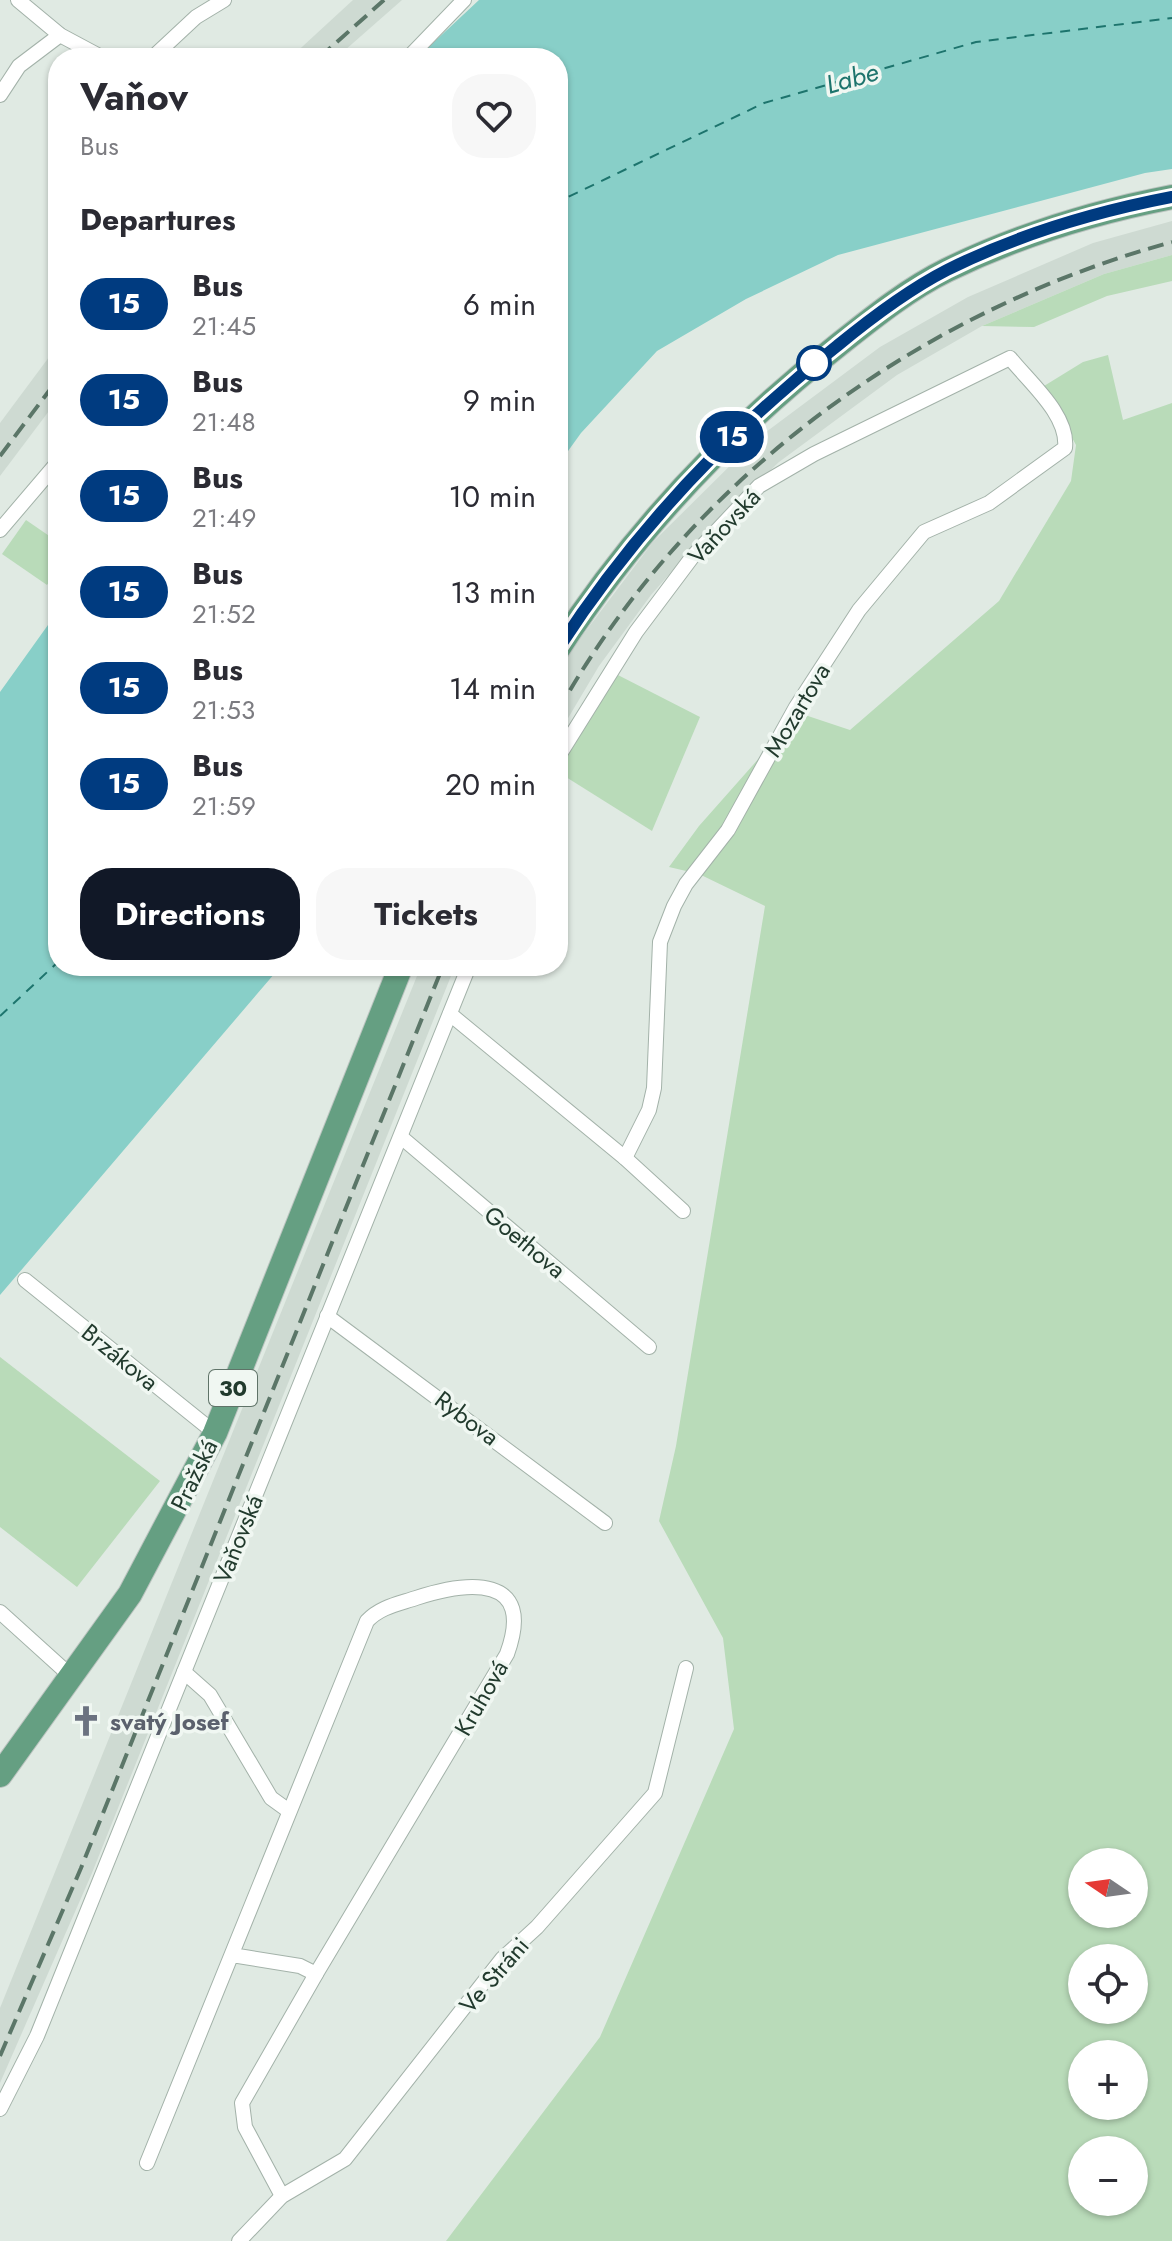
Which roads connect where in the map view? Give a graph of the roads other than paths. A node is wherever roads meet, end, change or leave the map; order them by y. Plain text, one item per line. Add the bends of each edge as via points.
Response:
1 (18, 0) edge
2 (224, 0) edge
3 (464, 0) edge
4 (60, 35) junction
5 (84, 48) edge
6 (163, 48) edge
7 (418, 48) edge
8 (0, 95) edge
9 (1172, 197) edge
10 (1010, 358) joint
11 (48, 474) edge
12 (0, 530) edge
13 (568, 635) edge
14 (568, 741) edge
15 (397, 976) edge
16 (465, 976) edge
17 (450, 1014) junction
18 (401, 1137) junction
19 (625, 1158) junction
20 (683, 1211) dead end
21 (25, 1280) dead end
22 (327, 1316) junction
23 (649, 1347) dead end
24 (215, 1433) junction
25 (605, 1523) dead end
26 (0, 1612) edge
27 (686, 1668) dead end
28 (184, 1672) junction
29 (73, 1678) junction
30 (0, 1775) edge
31 (289, 1811) junction
32 (232, 1955) junction
33 (316, 1974) junction
34 (0, 2109) edge
35 (147, 2163) dead end
36 (282, 2196) junction
37 (239, 2241) edge

1 - 4 street
2 - 6 street
3 - 7 street
4 - 5 street
4 - 8 street via 19,66
9 - 13 main road via 1076,219 944,271 874,316 729,439 629,553
10 - 14 street, Vaňovská via 759,486 693,556 636,632
10 - 19 street, Mozartova via 1067,435 1065,448 989,503 924,532 859,610 796,707 728,830 686,884 660,942 654,1088
11 - 12 street
15 - 24 main road, Pražská / 30
16 - 17 street, Vaňovská
17 - 18 street, Vaňovská
17 - 19 street
18 - 22 street, Vaňovská
18 - 23 street, Goethova
19 - 20 street
21 - 24 street, Brzákova
22 - 25 street, Rybova
22 - 28 street, Vaňovská
24 - 29 main road, Pražská / 30 via 147,1565
26 - 29 street
27 - 36 street, Ve Stráni via 655,1793 537,1927 502,1959 345,2159
28 - 31 street via 210,1695 271,1798
28 - 34 street, Vaňovská via 37,2036
29 - 30 main road, Pražská / 30
31 - 32 street, Kruhová
31 - 33 street, Kruhová via 373,1614 466,1585 493,1588 506,1597 514,1619 507,1654
32 - 33 street via 300,1966
32 - 35 street, Kruhová
33 - 36 street, Kruhová via 242,2103 245,2127
36 - 37 street, Ve Stráni

